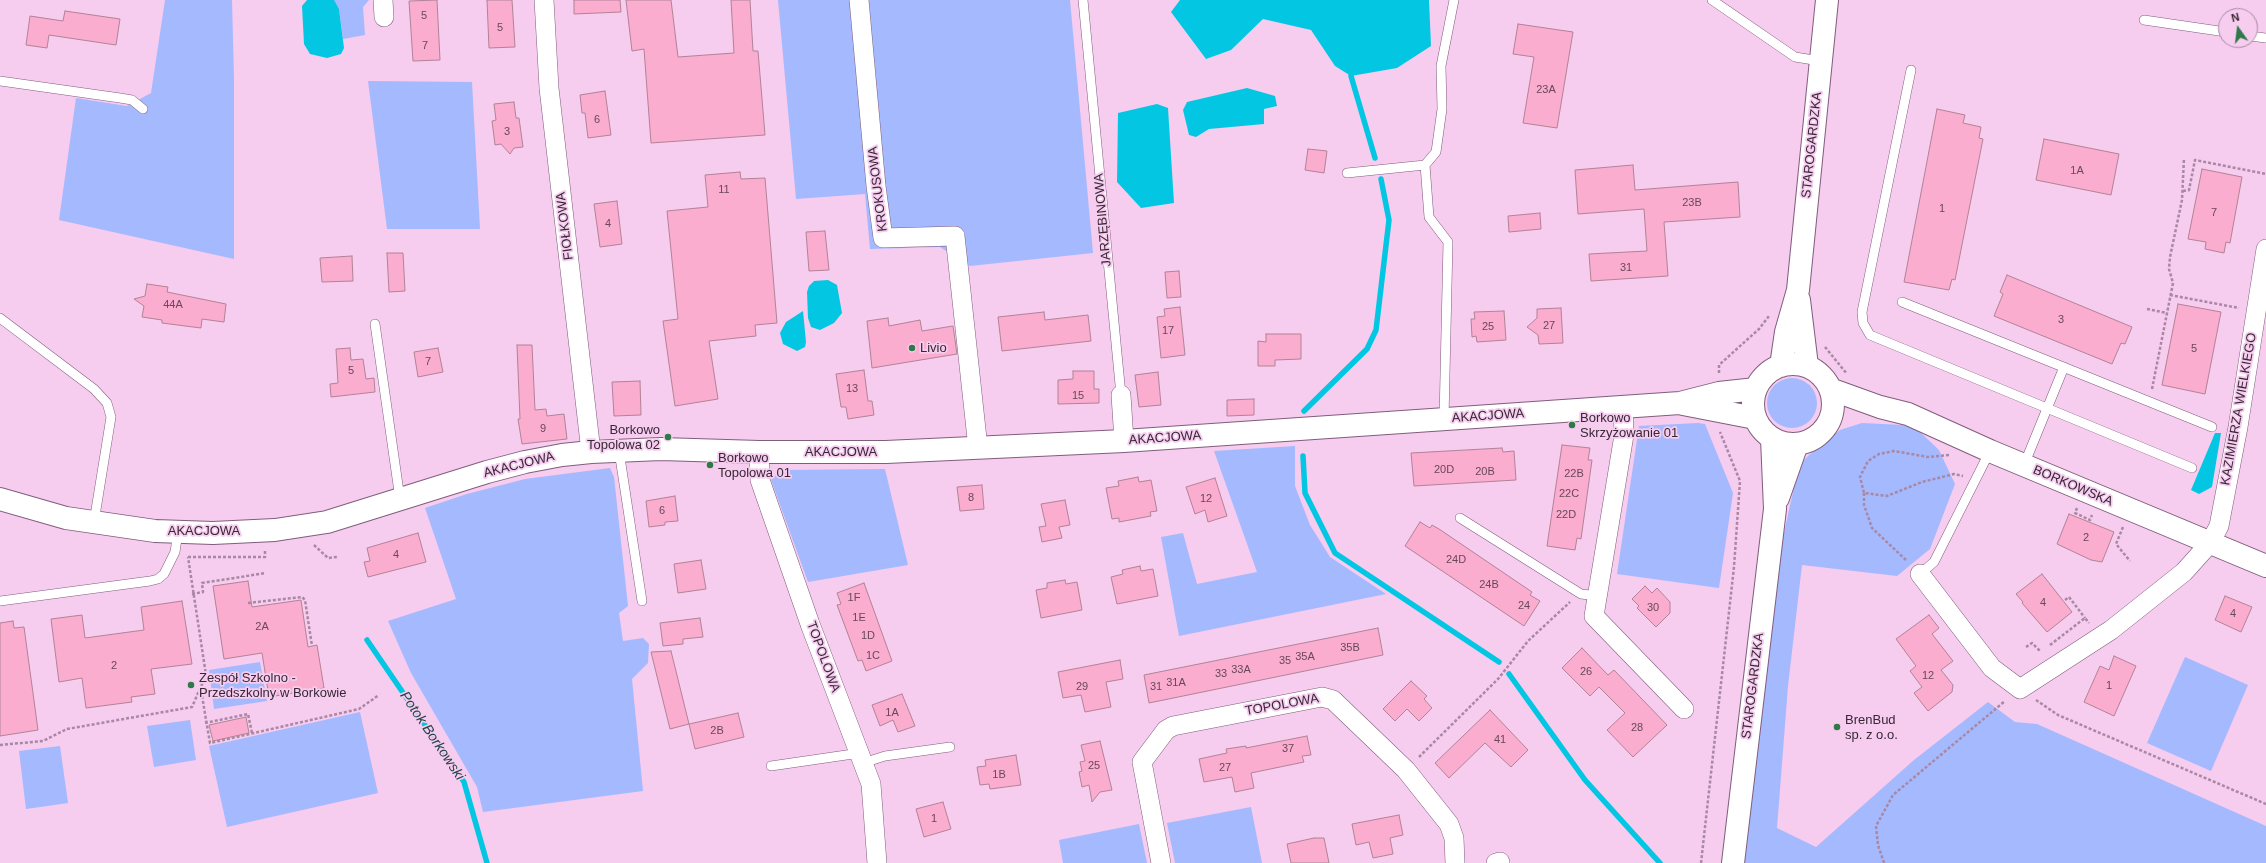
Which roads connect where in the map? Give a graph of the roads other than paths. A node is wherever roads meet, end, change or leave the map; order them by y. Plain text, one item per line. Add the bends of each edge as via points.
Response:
1 (544, 0) edge
2 (859, 0) edge
3 (1083, 0) edge
4 (1454, 0) edge
5 (1712, 0) edge
6 (1827, 0) edge
7 (2144, 20) dead end
8 (2218, 31) edge
9 (1820, 61) junction
10 (1911, 70) dead end
11 (0, 81) edge
12 (143, 109) dead end
13 (1425, 165) junction
14 (1347, 173) dead end
15 (2266, 249) edge
16 (1798, 290) junction
17 (1902, 302) dead end
18 (0, 318) edge
19 (375, 324) dead end
20 (1781, 366) junction
21 (1807, 366) junction
22 (2064, 367) junction
23 (1756, 388) junction
24 (1830, 389) junction
25 (1120, 395) joint
26 (1680, 403) junction
27 (1623, 407) junction
28 (1880, 407) junction
29 (2047, 408) junction
30 (1832, 415) junction
31 (1755, 418) junction
32 (1444, 419) junction
33 (2212, 427) dead end
34 (1772, 438) junction
35 (1124, 441) junction
36 (1798, 444) junction
37 (978, 448) junction
38 (619, 450) junction
39 (1990, 451) junction
40 (590, 452) junction
41 (759, 452) junction
42 (2024, 465) junction
43 (2192, 468) dead end
44 (0, 499) edge
45 (401, 500) junction
46 (1774, 509) junction
47 (1460, 518) dead end
48 (94, 522) junction
49 (178, 532) junction
50 (2210, 543) junction
51 (2266, 566) edge
52 (1920, 574) joint
53 (1598, 596) junction
54 (0, 601) edge
55 (642, 601) dead end
56 (1684, 709) dead end
57 (950, 747) dead end
58 (862, 758) junction
59 (771, 766) dead end
60 (877, 863) edge
61 (1162, 863) edge
62 (1455, 863) edge
63 (1733, 863) edge

1 - 40 street, FIOŁKOWA via 549,88
2 - 37 street, KROKUSOWA via 883,238 955,236
3 - 25 lane, JARZĘBINOWA
4 - 13 lane via 1441,66 1442,109 1436,152
5 - 9 lane via 1795,57
6 - 9 street, STAROGARDZKA
7 - 8 lane
9 - 16 street, STAROGARDZKA
10 - 29 lane via 1862,312 1863,323 1870,335
11 - 12 lane via 132,100
13 - 14 lane
13 - 32 lane via 1430,217 1448,242
15 - 50 street, KAZIMIERZA WIELKIEGO via 2238,427 2219,526
16 - 20 street, STAROGARDZKA via 1786,332
16 - 21 street, STAROGARDZKA
17 - 22 lane
18 - 48 lane via 94,389 106,403 111,417
19 - 45 lane
20 - 21 street
20 - 23 street via 1762,378
21 - 24 street via 1825,379
22 - 29 lane
22 - 33 lane
23 - 26 street, AKACJOWA via 1719,393
23 - 31 street via 1753,403
24 - 28 street, BORKOWSKA
24 - 30 street
25 - 35 street, JARZĘBINOWA
26 - 27 street, AKACJOWA
26 - 31 street, AKACJOWA
27 - 32 street, AKACJOWA
27 - 53 street via 1624,435
28 - 30 street, BORKOWSKA
28 - 39 street, BORKOWSKA via 1908,414
29 - 42 lane
29 - 43 lane
30 - 36 street via 1819,435
31 - 34 street
32 - 35 street, AKACJOWA
34 - 36 street via 1784,443
34 - 46 street, STAROGARDZKA
35 - 37 street, AKACJOWA
36 - 46 street, STAROGARDZKA
37 - 41 street, AKACJOWA via 886,452
38 - 40 street, AKACJOWA
38 - 41 street, AKACJOWA
38 - 55 lane
39 - 42 street, BORKOWSKA
39 - 52 lane via 1934,562
40 - 45 street, AKACJOWA via 562,454 525,462
41 - 58 street, TOPOLOWA via 760,480 810,624
42 - 50 street, BORKOWSKA
44 - 48 street, AKACJOWA via 66,518
45 - 49 street, AKACJOWA via 327,522 275,530
46 - 63 street, STAROGARDZKA
47 - 53 lane via 1578,593
48 - 49 street, AKACJOWA
49 - 54 lane via 175,552 164,574 158,579
50 - 51 street, BORKOWSKA
50 - 52 street, KAZIMIERZA WIELKIEGO via 2184,572 2111,630 2020,689 1992,668
53 - 56 street via 1594,616
57 - 58 lane
58 - 59 lane
58 - 60 street, TOPOLOWA via 871,784
61 - 62 street, TOPOLOWA via 1142,762 1166,730 1173,726 1322,697 1333,700 1406,770 1449,824 1454,838

